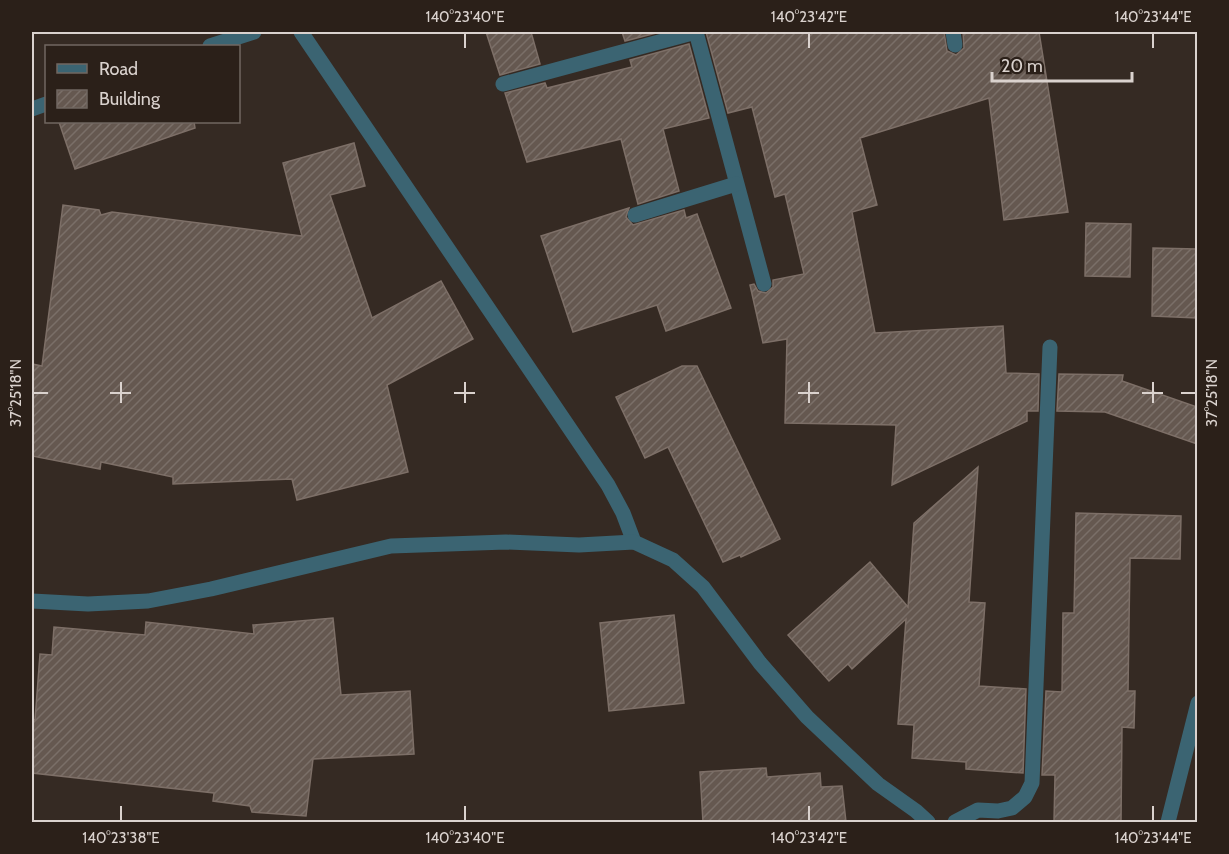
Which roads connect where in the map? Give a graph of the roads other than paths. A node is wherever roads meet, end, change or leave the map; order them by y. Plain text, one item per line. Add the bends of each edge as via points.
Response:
1 (254, 32) edge
2 (301, 32) edge
3 (696, 32) edge
4 (213, 45) edge
5 (503, 84) dead end
6 (736, 183) junction
7 (635, 214) dead end
8 (764, 284) dead end
9 (1050, 347) dead end
10 (634, 542) junction
11 (32, 600) edge
12 (1197, 704) edge
13 (928, 822) edge
14 (955, 822) edge
15 (1168, 822) edge

1 - 4 street
2 - 10 street via 608,485
3 - 5 street
3 - 6 street
6 - 7 street
6 - 8 street
9 - 14 street via 1032,783 1025,797 1012,808 978,810
10 - 11 street via 392,546 211,590 148,601 88,604
10 - 13 street via 673,560 704,587 760,663 807,717 878,784
12 - 15 street

